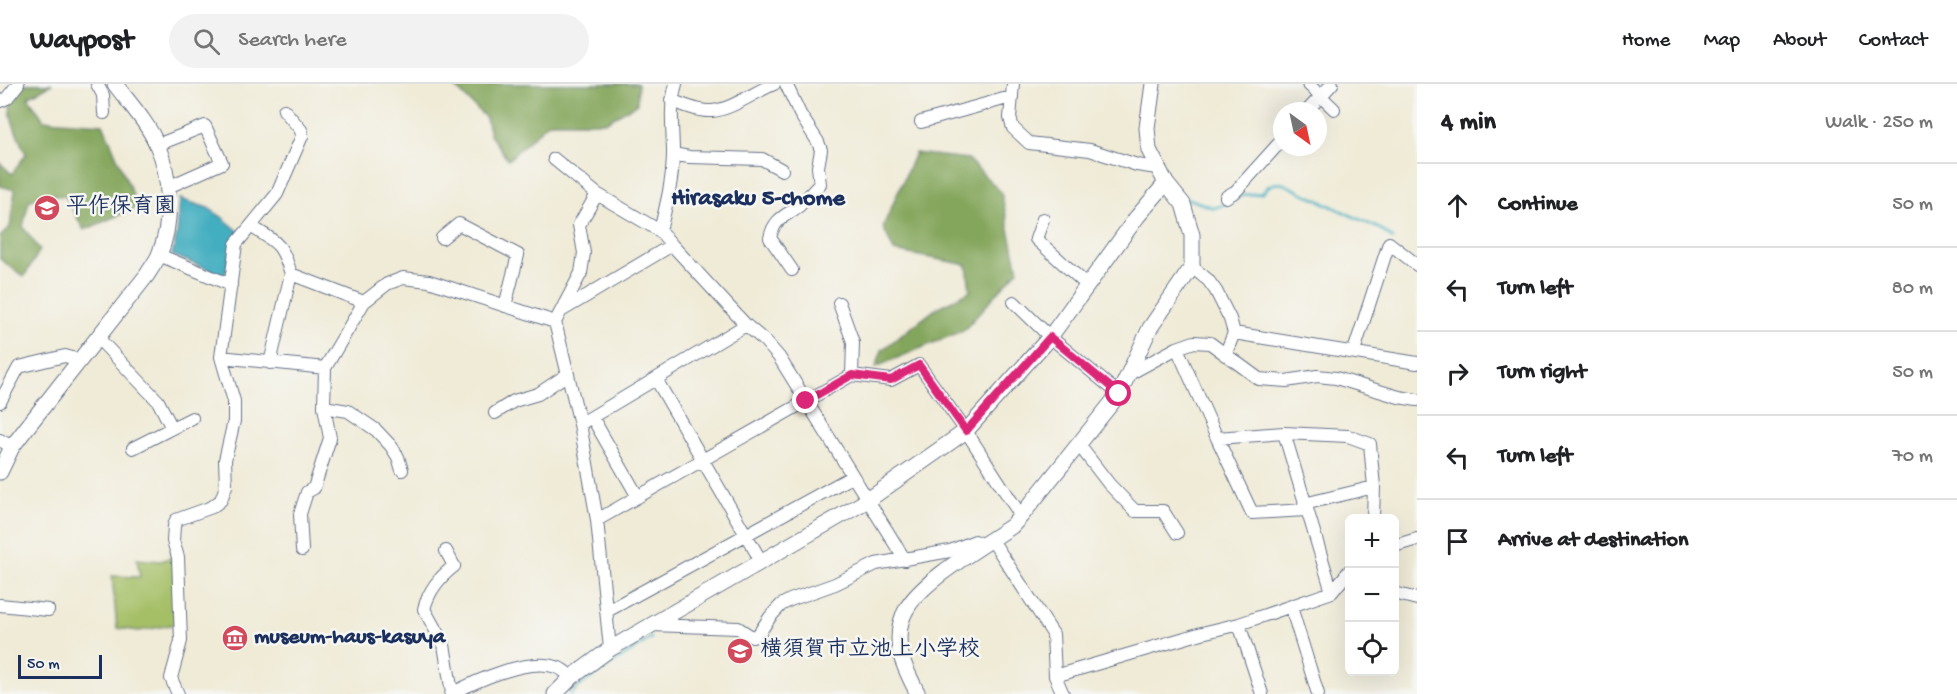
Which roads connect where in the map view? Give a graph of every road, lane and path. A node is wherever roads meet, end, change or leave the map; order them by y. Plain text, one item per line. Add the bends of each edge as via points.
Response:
1 (18, 84) edge
2 (97, 84) edge
3 (115, 84) edge
4 (675, 84) edge
5 (774, 84) edge
6 (786, 84) edge
7 (1013, 84) edge
8 (1153, 84) edge
9 (1308, 84) edge
10 (1332, 84) edge
11 (1320, 96) junction
12 (1011, 97) junction
13 (671, 100) junction
14 (0, 101) edge
15 (1315, 102) edge
16 (1334, 109) dead end
17 (284, 110) dead end
18 (104, 113) dead end
19 (921, 122) dead end
20 (157, 145) junction
21 (1273, 151) edge
22 (673, 154) junction
23 (554, 159) dead end
24 (1157, 168) junction
25 (782, 170) dead end
26 (1166, 183) junction
27 (168, 187) junction
28 (597, 194) junction
29 (1226, 197) dead end
30 (1043, 219) dead end
31 (252, 227) junction
32 (660, 231) junction
33 (442, 238) dead end
34 (672, 244) junction
35 (159, 255) junction
36 (1417, 263) edge
37 (1192, 267) junction
38 (792, 270) dead end
39 (291, 274) junction
40 (231, 285) junction
41 (1087, 285) junction
42 (364, 302) junction
43 (1014, 302) dead end
44 (839, 303) dead end
45 (505, 306) junction
46 (558, 316) junction
47 (746, 326) junction
48 (1234, 333) junction
49 (97, 337) junction
50 (1050, 337) junction
51 (1177, 348) junction
52 (1354, 351) junction
53 (1225, 355) junction
54 (221, 357) junction
55 (79, 360) junction
56 (270, 363) junction
57 (1417, 363) edge
58 (325, 368) junction
59 (568, 374) junction
60 (1129, 374) junction
61 (852, 375) junction
62 (656, 379) junction
63 (1119, 394) junction
64 (1417, 400) edge
65 (806, 401) junction
66 (0, 402) edge
67 (324, 407) junction
68 (495, 413) dead end
69 (592, 417) junction
70 (192, 418) dead end
71 (580, 424) junction
72 (172, 428) junction
73 (966, 431) junction
74 (1284, 433) junction
75 (1217, 438) junction
76 (6, 444) edge
77 (1079, 445) junction
78 (133, 448) dead end
79 (703, 460) junction
80 (402, 470) dead end
81 (0, 472) edge
82 (853, 477) junction
83 (1374, 486) junction
84 (639, 497) junction
85 (868, 500) junction
86 (1305, 507) junction
87 (1373, 514) edge
88 (1021, 516) junction
89 (597, 520) junction
90 (1177, 533) dead end
91 (746, 535) junction
92 (1417, 539) edge
93 (987, 542) junction
94 (1399, 545) edge
95 (302, 550) dead end
96 (446, 551) dead end
97 (905, 560) junction
98 (761, 561) junction
99 (1345, 576) edge
100 (1332, 592) junction
101 (1399, 595) edge
102 (1417, 599) edge
103 (0, 605) edge
104 (1291, 607) junction
105 (48, 610) dead end
106 (607, 611) junction
107 (1239, 624) junction
108 (651, 625) junction
109 (610, 649) junction
110 (1055, 676) junction
111 (572, 677) junction
112 (178, 694) edge
113 (452, 694) edge
114 (555, 694) edge
115 (918, 694) edge
116 (1063, 694) edge
117 (1262, 694) edge
118 (1318, 694) edge

1 - 14 street via 8,98
2 - 18 street via 103,95
3 - 20 street
4 - 13 street
5 - 13 street via 711,112
6 - 38 street via 820,150 820,184 782,216 772,231 771,238
7 - 12 street
8 - 24 street via 1147,128 1149,150
9 - 11 street
10 - 11 street
11 - 15 street
11 - 16 street
12 - 19 street
12 - 24 street via 1013,128 1029,143 1090,150
13 - 22 street
17 - 31 street via 302,136 277,195
20 - 27 street
20 - 27 street via 205,126 222,163
21 - 29 street
22 - 25 street via 688,158 762,159
22 - 32 street
23 - 28 street
24 - 26 street
26 - 37 street via 1183,204 1192,235
26 - 41 street
27 - 35 street via 167,224
28 - 32 street
28 - 46 street via 579,225 584,253 580,273
30 - 41 street via 1036,239
31 - 39 street via 277,242
31 - 40 street via 236,244
32 - 34 street
33 - 45 street via 459,224 518,255
34 - 46 street
34 - 47 street
35 - 40 street
35 - 49 street
36 - 52 street via 1389,243
37 - 48 street via 1216,291
37 - 60 street via 1150,328
39 - 42 street
39 - 56 street
40 - 54 street
41 - 50 street
42 - 45 street via 387,284 403,278 429,281
42 - 58 street
43 - 50 street
44 - 61 street via 853,342
45 - 46 street
46 - 59 street
47 - 62 street
47 - 65 street via 779,357
48 - 52 street
48 - 53 street
49 - 55 street
49 - 72 street via 158,401
50 - 63 street
50 - 73 street
51 - 53 street via 1194,342 1210,344
51 - 60 street
51 - 75 street
52 - 57 street
53 - 64 street via 1259,379 1336,378
54 - 56 street
54 - 112 street via 234,401 234,421 225,460 226,486 212,507 176,520 174,526 181,640 171,678
55 - 66 street via 65,356 19,367
55 - 76 street
56 - 58 street
58 - 67 street
59 - 68 street via 538,394 514,401
59 - 71 street
60 - 63 street
61 - 65 street
61 - 73 street via 891,380 919,365
62 - 69 street
62 - 79 street
63 - 77 street
65 - 79 street
65 - 82 street
67 - 80 street via 348,411 376,430 394,451
67 - 95 street via 330,438 314,488 307,492 300,514
69 - 71 street
69 - 84 street
70 - 72 street
71 - 89 street
72 - 78 street
73 - 85 street
73 - 88 street
74 - 75 street
74 - 83 street via 1348,436 1370,444
74 - 86 street
75 - 86 street via 1252,513
76 - 81 street
77 - 88 street
77 - 90 street via 1135,511 1163,511
79 - 84 street
79 - 91 street
82 - 85 street
82 - 91 street
83 - 86 street
83 - 87 street
84 - 89 street
85 - 97 street
85 - 98 street
86 - 100 street
88 - 93 street
89 - 106 street
91 - 98 street
91 - 106 street
92 - 94 street
93 - 97 street via 975,541 950,551
93 - 110 street via 1053,634
93 - 115 street via 925,587 905,611 900,649
96 - 113 street via 454,566 428,595 424,609 444,645
97 - 108 street via 876,564 790,600 752,637 738,628
98 - 108 street
99 - 100 street
100 - 104 street
101 - 102 street
103 - 105 street
104 - 107 street
104 - 118 street
106 - 109 street
107 - 110 street
107 - 117 street
108 - 109 street
109 - 111 street
110 - 116 street
111 - 113 street via 557,667 537,664
111 - 114 street

